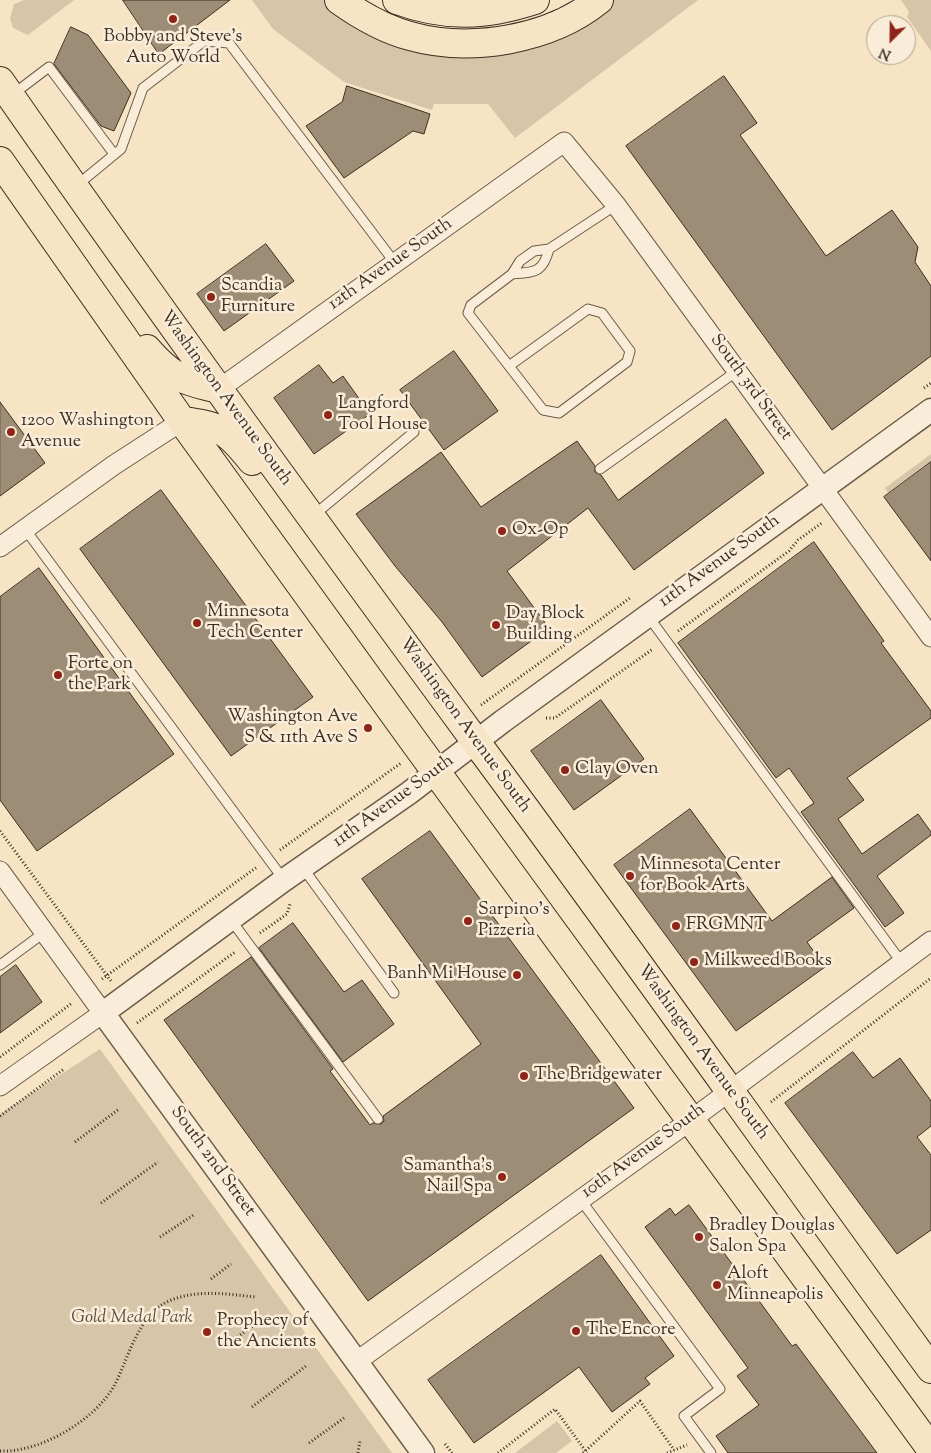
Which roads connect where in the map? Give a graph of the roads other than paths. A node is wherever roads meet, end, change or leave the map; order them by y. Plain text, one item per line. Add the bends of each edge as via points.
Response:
1 (338, 0) edge
2 (397, 0) edge
3 (535, 0) edge
4 (599, 0) edge
5 (5, 89) edge
6 (564, 142) joint
7 (114, 154) junction
8 (0, 162) edge
9 (74, 188) junction
10 (616, 205) junction
11 (549, 249) junction
12 (395, 263) junction
13 (75, 267) junction
14 (512, 274) junction
15 (509, 366) junction
16 (737, 371) junction
17 (219, 389) junction
18 (931, 410) edge
19 (182, 421) junction
20 (414, 432) dead end
21 (600, 469) dead end
22 (823, 488) junction
23 (311, 518) junction
24 (25, 529) junction
25 (0, 547) edge
26 (648, 615) junction
27 (931, 637) edge
28 (476, 742) junction
29 (437, 772) junction
30 (303, 868) junction
31 (0, 871) edge
32 (284, 880) junction
33 (231, 920) junction
34 (45, 932) junction
35 (931, 941) edge
36 (902, 962) junction
37 (0, 965) edge
38 (394, 993) dead end
39 (103, 1013) junction
40 (0, 1086) edge
41 (730, 1090) junction
42 (378, 1119) dead end
43 (691, 1120) junction
44 (580, 1199) junction
45 (356, 1362) junction
46 (931, 1369) edge
47 (931, 1449) edge
48 (423, 1453) edge
49 (711, 1453) edge

1 - 4 main road via 358,13 410,36 465,43 494,41 559,24
2 - 3 main road via 422,9 450,13 506,10
5 - 7 lane via 49,67
5 - 9 main road, Washington Avenue South
6 - 10 street, South 3rd Street
6 - 12 street, 12th Avenue South
7 - 9 lane
7 - 12 lane via 121,149 144,88 204,41 229,44
8 - 13 main road
9 - 17 main road, Washington Avenue South
10 - 11 lane
10 - 16 street, South 3rd Street
11 - 14 lane via 534,251 520,261
11 - 14 lane via 545,264 534,272
12 - 17 street, 12th Avenue South
13 - 17 main road via 164,370 182,380
13 - 19 main road
14 - 15 lane via 471,305 468,313
15 - 15 lane via 543,410 559,413 628,362 630,351 602,313 588,309
16 - 21 lane
16 - 22 street, South 3rd Street
17 - 23 main road, Washington Avenue South
18 - 22 street, 11th Avenue South
19 - 23 main road via 205,424 232,436 267,479
19 - 24 street
19 - 29 main road
20 - 23 lane
22 - 26 street, 11th Avenue South
22 - 27 street, South 3rd Street
23 - 28 main road, Washington Avenue South
24 - 25 street
24 - 32 lane
26 - 28 street, 11th Avenue South
26 - 36 lane
28 - 29 street, 11th Avenue South
28 - 41 main road, Washington Avenue South
29 - 30 street, 11th Avenue South
29 - 43 main road
30 - 32 street, 11th Avenue South
30 - 38 lane
31 - 34 street, South 2nd Street
32 - 33 street, 11th Avenue South
33 - 39 street, 11th Avenue South
33 - 42 lane
34 - 37 lane
34 - 39 street, South 2nd Street
35 - 36 street, 10th Avenue South
36 - 41 street, 10th Avenue South
39 - 40 street, 11th Avenue South
39 - 45 street, South 2nd Street
41 - 43 street, 10th Avenue South
41 - 46 main road, Washington Avenue South
43 - 44 street, 10th Avenue South
43 - 47 main road
44 - 45 street, 10th Avenue South
44 - 49 lane via 720,1389 684,1416
45 - 48 street, South 2nd Street

